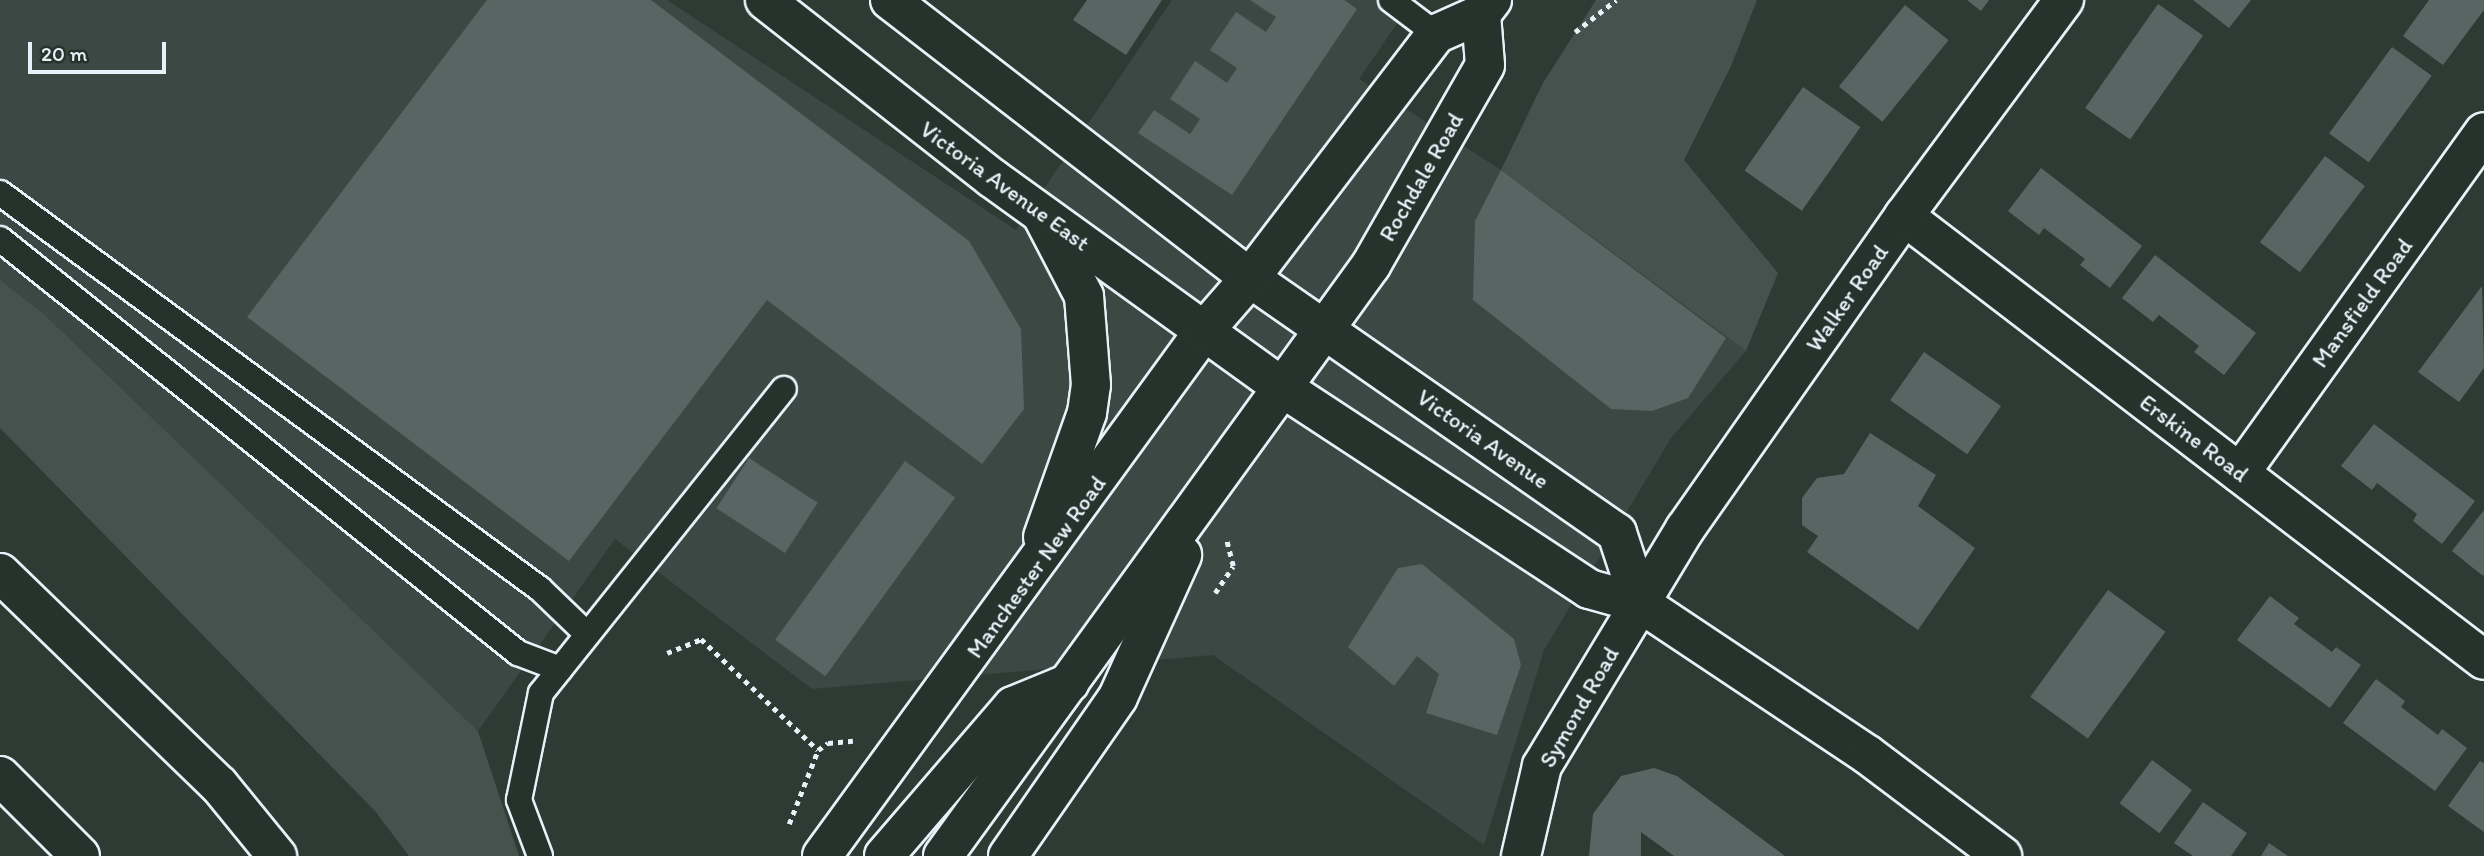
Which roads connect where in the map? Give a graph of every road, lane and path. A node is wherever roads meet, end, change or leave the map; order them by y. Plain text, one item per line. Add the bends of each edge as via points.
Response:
1 (765, 0) edge
2 (890, 0) edge
3 (1391, 0) edge
4 (1616, 0) edge
5 (2064, 0) edge
6 (1487, 7) edge
7 (1575, 32) dead end
8 (1436, 34) junction
9 (2484, 132) edge
10 (0, 193) edge
11 (1041, 213) junction
12 (1904, 216) junction
13 (0, 239) edge
14 (1250, 278) junction
15 (1327, 329) junction
16 (1204, 331) junction
17 (1283, 388) junction
18 (784, 389) dead end
19 (2240, 473) junction
20 (1213, 486) junction
21 (0, 573) edge
22 (1028, 579) junction
23 (1640, 603) junction
24 (587, 634) junction
25 (667, 653) dead end
26 (2484, 660) edge
27 (560, 669) junction
28 (1069, 683) junction
29 (818, 750) dead end
30 (0, 776) edge
31 (80, 856) edge
32 (277, 856) edge
33 (540, 856) edge
34 (822, 856) edge
35 (884, 856) edge
36 (943, 856) edge
37 (1007, 856) edge
38 (1521, 856) edge
39 (2002, 856) edge

1 - 11 main road, Victoria Avenue East
2 - 14 main road
3 - 8 lane
4 - 7 path
5 - 12 main road, Walker Road
6 - 8 main road, Rochdale Road
6 - 15 main road, Rochdale Road via 1485,65 1371,265
8 - 14 main road, Rochdale Road
9 - 19 main road, Mansfield Road
10 - 24 lane via 540,589
11 - 16 main road, Victoria Avenue East
11 - 22 main road via 1084,296 1091,385 1087,413
12 - 19 main road, Erskine Road
12 - 23 main road, Walker Road via 1685,529
13 - 27 lane via 517,653
14 - 15 main road, Victoria Avenue
14 - 16 main road, Manchester New Road
15 - 17 main road
15 - 23 main road, Victoria Avenue via 1617,533
16 - 17 main road, Victoria Avenue East
16 - 22 main road, Manchester New Road
17 - 20 main road
17 - 23 main road via 1589,589
18 - 24 lane
19 - 26 main road, Erskine Road
20 - 28 main road
20 - 37 main road via 1118,697
21 - 32 main road via 219,785
22 - 34 main road, Manchester New Road
23 - 38 main road, Symond Road via 1542,766
23 - 39 main road via 1868,755
24 - 27 lane
25 - 29 path via 701,639
27 - 33 lane via 541,693 519,800
28 - 35 main road via 1013,706
28 - 36 main road
30 - 31 main road

